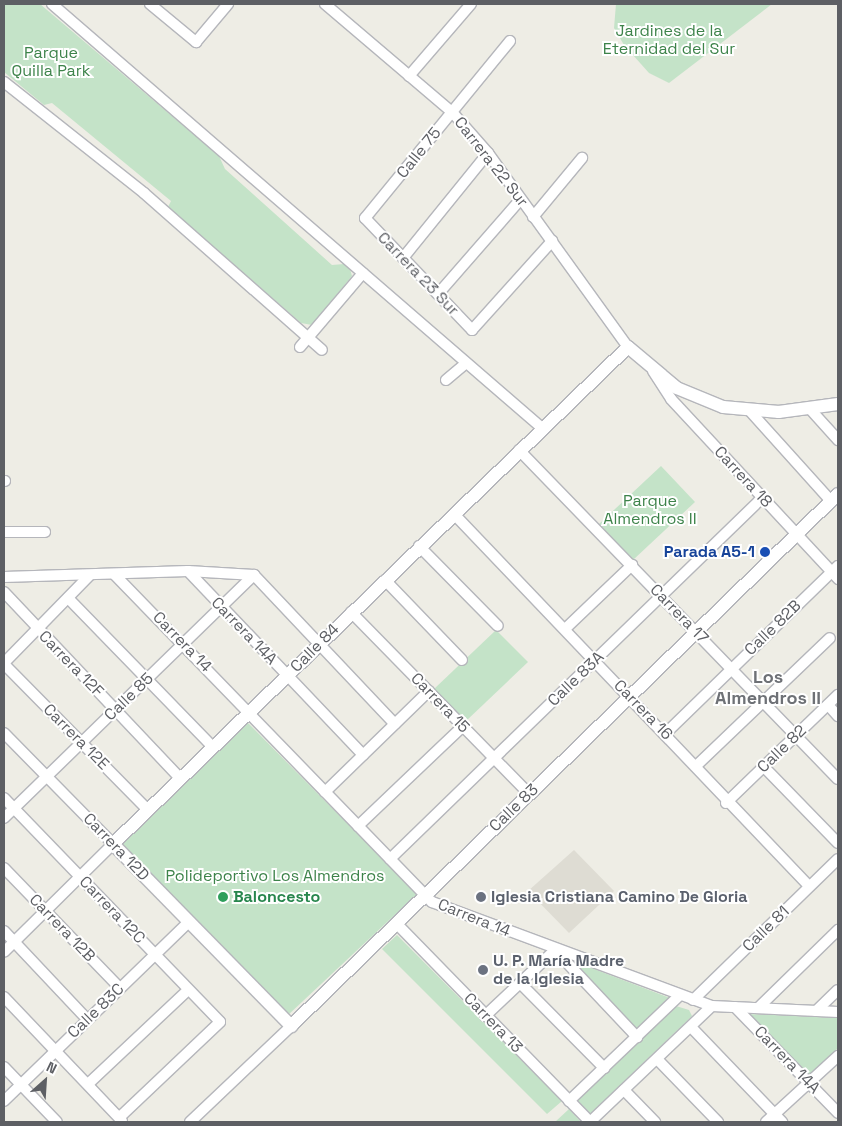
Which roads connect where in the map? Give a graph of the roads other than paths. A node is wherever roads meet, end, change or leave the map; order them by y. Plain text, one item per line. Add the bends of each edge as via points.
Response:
1 (52, 4) edge
2 (150, 4) edge
3 (228, 4) edge
4 (325, 4) edge
5 (471, 4) edge
6 (510, 41) dead end
7 (409, 76) junction
8 (4, 82) edge
9 (452, 112) junction
10 (488, 153) junction
11 (582, 158) dead end
12 (520, 200) junction
13 (533, 217) junction
14 (365, 218) joint
15 (552, 241) junction
16 (403, 258) junction
17 (363, 273) junction
18 (438, 294) junction
19 (308, 338) junction
20 (300, 347) dead end
21 (628, 347) junction
22 (322, 350) dead end
23 (466, 362) junction
24 (654, 371) junction
25 (446, 380) dead end
26 (838, 404) edge
27 (810, 409) junction
28 (749, 410) junction
29 (542, 428) junction
30 (838, 440) edge
31 (519, 450) junction
32 (762, 498) junction
33 (835, 498) edge
34 (454, 514) junction
35 (4, 532) edge
36 (45, 532) dead end
37 (796, 536) junction
38 (420, 546) junction
39 (632, 565) junction
40 (188, 571) junction
41 (836, 572) edge
42 (114, 574) junction
43 (254, 575) junction
44 (90, 576) junction
45 (4, 578) edge
46 (385, 580) junction
47 (4, 592) edge
48 (662, 596) junction
49 (68, 598) junction
50 (221, 607) junction
51 (352, 612) junction
52 (498, 626) dead end
53 (37, 629) junction
54 (565, 629) junction
55 (696, 632) junction
56 (830, 638) dead end
57 (184, 643) junction
58 (318, 644) junction
59 (462, 660) dead end
60 (595, 661) junction
61 (4, 663) edge
62 (731, 668) junction
63 (287, 676) junction
64 (148, 680) junction
65 (429, 691) junction
66 (838, 695) edge
67 (629, 697) junction
68 (763, 701) junction
69 (828, 705) junction
70 (116, 710) junction
71 (248, 712) junction
72 (838, 716) edge
73 (395, 724) junction
74 (463, 726) junction
75 (4, 733) edge
76 (665, 734) junction
77 (795, 735) junction
78 (82, 742) junction
79 (213, 747) junction
80 (363, 755) junction
81 (494, 757) junction
82 (696, 766) junction
83 (764, 767) junction
84 (46, 776) junction
85 (181, 778) junction
86 (838, 779) edge
87 (325, 792) junction
88 (529, 794) junction
89 (4, 798) edge
90 (726, 803) junction
91 (14, 808) junction
92 (148, 810) junction
93 (4, 818) edge
94 (358, 826) junction
95 (838, 843) edge
96 (113, 844) junction
97 (390, 859) junction
98 (838, 859) edge
99 (4, 868) edge
100 (79, 876) junction
101 (810, 886) junction
102 (426, 896) junction
103 (45, 911) junction
104 (189, 922) junction
105 (397, 924) junction
106 (838, 930) edge
107 (4, 931) edge
108 (14, 942) junction
109 (555, 950) junction
110 (4, 952) edge
111 (154, 955) junction
112 (520, 983) junction
113 (120, 988) junction
114 (188, 990) junction
115 (838, 990) edge
116 (680, 995) junction
117 (4, 997) edge
118 (693, 1000) junction
119 (712, 1006) junction
120 (735, 1006) junction
121 (758, 1008) junction
122 (816, 1010) junction
123 (838, 1012) edge
124 (486, 1016) junction
125 (87, 1019) junction
126 (291, 1026) junction
127 (691, 1027) junction
128 (637, 1036) junction
129 (55, 1051) junction
130 (838, 1056) edge
131 (657, 1059) junction
132 (4, 1067) edge
133 (604, 1068) junction
134 (809, 1082) junction
135 (88, 1084) junction
136 (21, 1085) junction
137 (624, 1090) junction
138 (4, 1101) edge
139 (569, 1101) junction
140 (838, 1113) edge
141 (774, 1114) junction
142 (121, 1120) edge
143 (57, 1122) edge
144 (190, 1122) edge
145 (590, 1122) edge
146 (655, 1122) edge
147 (718, 1122) edge
148 (766, 1122) edge
149 (782, 1122) edge

1 - 17 street
2 - 3 street via 196,42
4 - 7 street, Carrera 22 Sur
5 - 7 street
6 - 9 street, Calle 75
7 - 9 street, Carrera 22 Sur
8 - 19 street via 144,193
9 - 10 street, Carrera 22 Sur
9 - 14 street, Calle 75
10 - 12 street, Carrera 22 Sur
10 - 16 street
11 - 13 street
12 - 13 street, Carrera 22 Sur
12 - 18 street
13 - 15 street, Carrera 22 Sur
14 - 16 street, Carrera 23 Sur
15 - 18 street, Carrera 23 Sur via 472,330
15 - 21 street, Carrera 22 Sur
16 - 18 street, Carrera 23 Sur
17 - 19 street
17 - 23 street
19 - 20 street
19 - 22 street
21 - 24 street
21 - 29 street, Calle 84
23 - 25 street
23 - 29 street
24 - 28 street via 701,400
24 - 32 street, Carrera 18 via 671,399
26 - 27 street
27 - 28 street
27 - 30 street
28 - 33 street
29 - 31 street, Calle 84
31 - 34 street, Calle 84
31 - 39 street, Carrera 17
32 - 37 street, Carrera 18
32 - 48 street, Calle 83A
33 - 37 street, Calle 83
34 - 38 street, Calle 84
34 - 54 street, Carrera 16
35 - 36 street
37 - 41 street, Carrera 18
37 - 55 street, Calle 83
38 - 46 street, Calle 84
38 - 52 street
39 - 48 street, Carrera 17
39 - 54 street
40 - 42 street
40 - 43 street
40 - 50 street, Carrera 14A
41 - 62 street, Calle 82B
42 - 44 street
42 - 57 street, Carrera 14
43 - 50 street, Calle 85
43 - 58 street
44 - 45 street
44 - 49 street
46 - 51 street, Calle 84
46 - 59 street
47 - 53 street, Carrera 12F
48 - 55 street, Carrera 17
48 - 60 street, Calle 83A
49 - 53 street
49 - 64 street
50 - 57 street, Calle 85
50 - 63 street, Carrera 14A
51 - 58 street, Calle 84
51 - 65 street, Carrera 15
53 - 61 street
53 - 70 street, Carrera 12F
54 - 60 street, Carrera 16
55 - 62 street, Carrera 17
55 - 67 street, Calle 83
56 - 68 street
57 - 64 street, Calle 85
57 - 71 street, Carrera 14
58 - 63 street, Calle 84
58 - 73 street
60 - 67 street, Carrera 16
60 - 81 street, Calle 83A
61 - 78 street, Carrera 12E
62 - 68 street, Carrera 17
62 - 76 street, Calle 82B
63 - 71 street, Calle 84
63 - 80 street, Carrera 14A
64 - 70 street, Calle 85
64 - 79 street
65 - 73 street
65 - 74 street, Carrera 15
66 - 69 street, Calle 82
67 - 76 street, Carrera 16
67 - 88 street, Calle 83
68 - 77 street, Carrera 17
68 - 82 street
69 - 72 street
69 - 77 street, Calle 82
70 - 78 street, Calle 85
70 - 85 street, Carrera 12F
71 - 79 street, Calle 84
71 - 87 street, Carrera 14
73 - 80 street
74 - 81 street, Carrera 15
74 - 94 street
75 - 84 street, Carrera 12D
76 - 82 street, Carrera 16
77 - 83 street, Calle 82
77 - 86 street, Carrera 17
78 - 84 street, Calle 85
78 - 92 street, Carrera 12E
79 - 85 street, Calle 84
80 - 87 street
81 - 88 street, Carrera 15
81 - 97 street, Calle 83A
82 - 90 street, Carrera 16
83 - 90 street, Calle 82
83 - 95 street
84 - 91 street, Calle 85
84 - 96 street, Carrera 12D
85 - 92 street, Calle 84
87 - 94 street, Carrera 14
88 - 102 street, Calle 83
89 - 91 street, Carrera 12C
90 - 101 street, Carrera 16
91 - 93 street, Calle 85
91 - 100 street, Carrera 12C
92 - 96 street, Calle 84
94 - 97 street, Carrera 14
96 - 100 street, Calle 84
96 - 104 street, Carrera 12D
97 - 102 street, Carrera 14
98 - 101 street, Calle 81
99 - 103 street, Carrera 12B
100 - 103 street, Calle 84
100 - 111 street, Carrera 12C
101 - 118 street, Calle 81
102 - 105 street, Calle 83
102 - 109 street, Carrera 14
103 - 108 street, Calle 84
103 - 113 street, Carrera 12B
104 - 111 street, Calle 83C
104 - 126 street, Carrera 12D
105 - 124 street, Carrera 13
105 - 126 street, Calle 83
106 - 121 street
107 - 108 street
108 - 110 street, Calle 84
108 - 125 street
109 - 112 street
109 - 116 street, Carrera 14
109 - 128 street
111 - 113 street, Calle 83C
111 - 114 street, Carrera 12C
112 - 124 street
112 - 133 street
113 - 125 street, Calle 83C
114 - 135 street
114 - 142 street, Carrera 12C via 220,1022
115 - 122 street
116 - 118 street, Carrera 14
116 - 128 street
117 - 129 street
118 - 119 street, Carrera 14
119 - 120 street, Carrera 14
119 - 127 street
120 - 121 street, Carrera 14
120 - 134 street, Carrera 14A
121 - 122 street, Carrera 14
122 - 123 street, Carrera 14
124 - 139 street, Carrera 13
125 - 129 street, Calle 83C
126 - 144 street, Calle 83
127 - 131 street
127 - 141 street
128 - 133 street
129 - 135 street
129 - 136 street, Calle 83C
130 - 134 street
131 - 137 street
131 - 147 street
132 - 136 street
133 - 139 street
134 - 140 street, Carrera 14A
134 - 141 street
135 - 142 street
136 - 138 street, Calle 83C
136 - 143 street
137 - 145 street
137 - 146 street
139 - 145 street, Carrera 13
141 - 148 street
141 - 149 street

